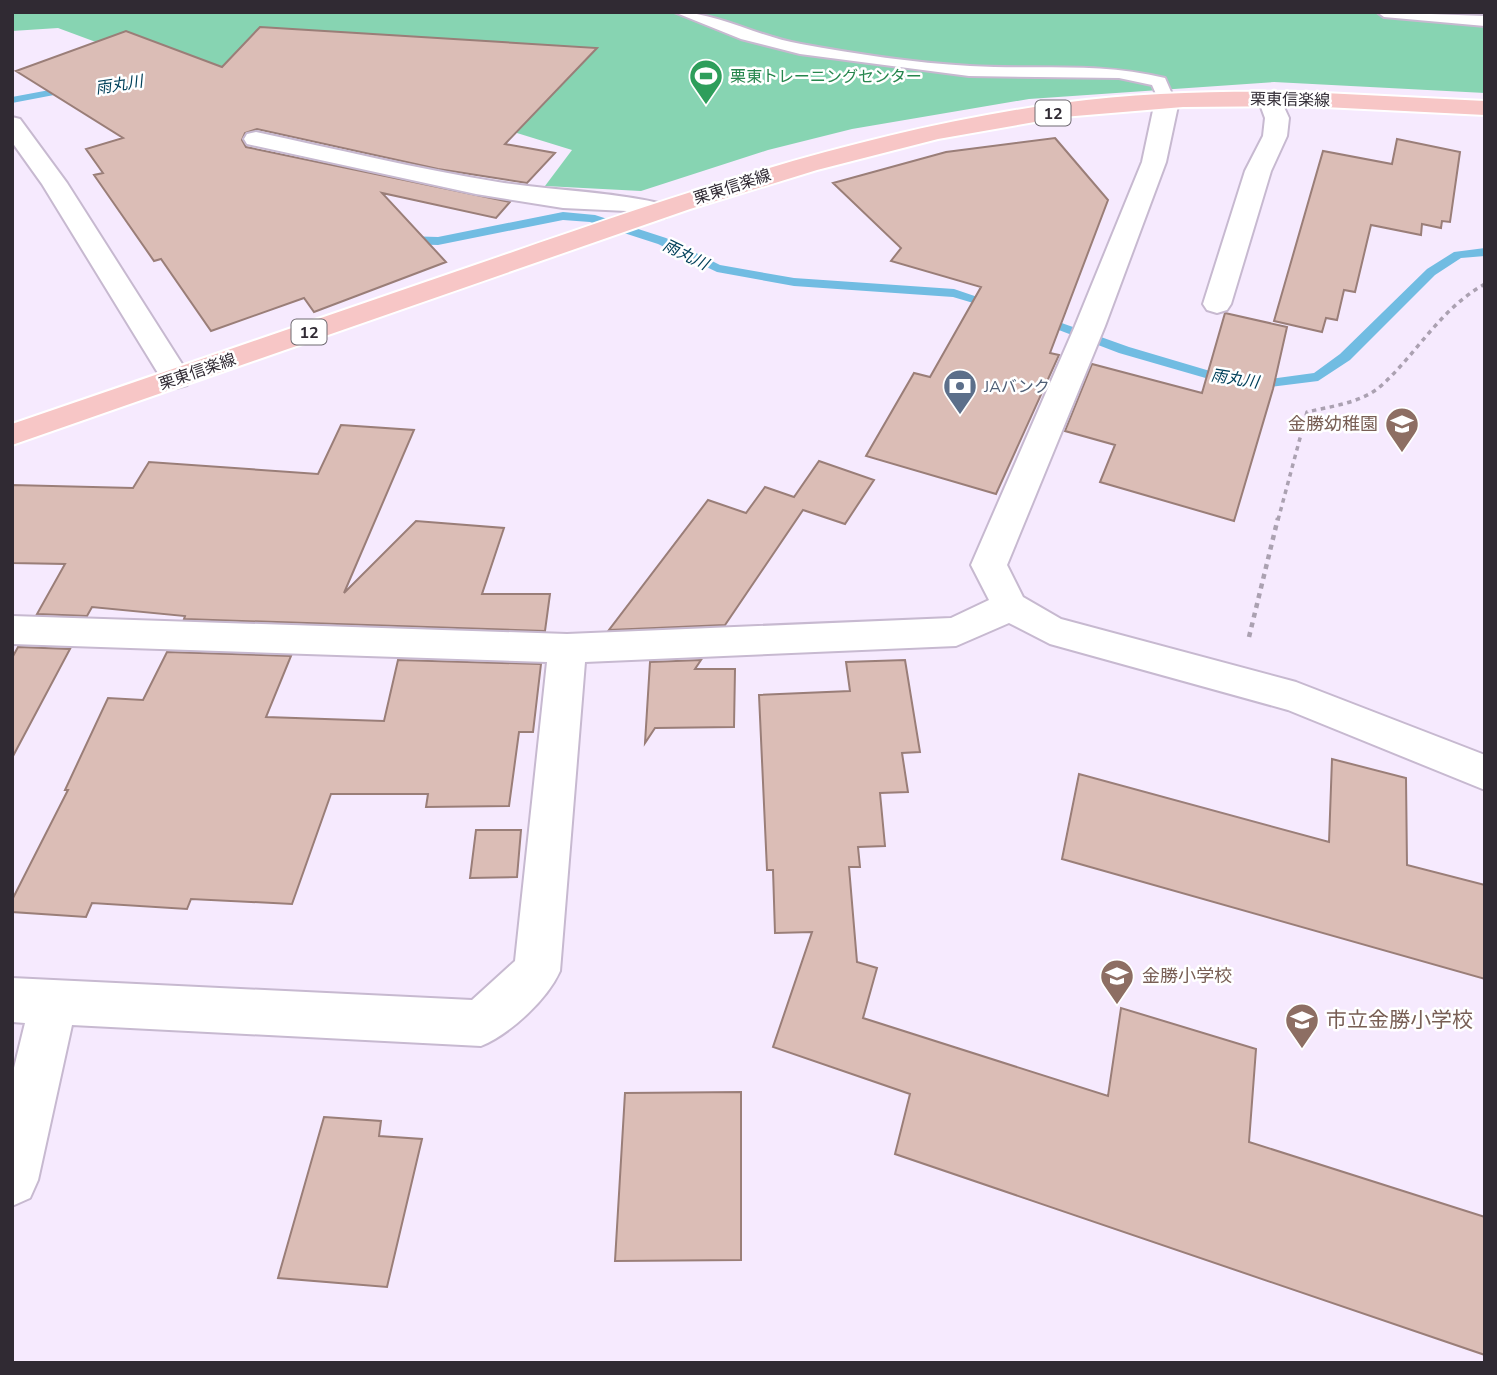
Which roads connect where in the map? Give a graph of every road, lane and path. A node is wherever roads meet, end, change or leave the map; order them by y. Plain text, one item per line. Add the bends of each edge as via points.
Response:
1 (681, 12) edge
2 (1384, 12) edge
3 (1475, 18) edge
4 (1270, 99) junction
5 (1167, 101) junction
6 (1485, 108) edge
7 (12, 124) edge
8 (256, 138) dead end
9 (646, 214) junction
10 (1485, 284) edge
11 (1217, 304) dead end
12 (176, 378) junction
13 (12, 435) edge
14 (1010, 606) junction
15 (12, 630) edge
16 (1248, 640) dead end
17 (567, 648) junction
18 (1485, 773) edge
19 (33, 1001) edge
20 (12, 1180) edge

1 - 5 lane via 800,49 969,71 1119,73 1158,82
2 - 3 lane
4 - 5 main road, 栗東信楽線 / 12
4 - 6 main road, 栗東信楽線 / 12
4 - 11 street via 1277,118 1275,136 1258,171
5 - 9 main road, 栗東信楽線 / 12 via 1007,118 877,145 773,172
5 - 14 street via 1154,162 989,565
7 - 12 street
8 - 9 street via 476,186 563,200 627,203
9 - 12 main road, 栗東信楽線 / 12
10 - 16 path via 1467,294 1433,327 1381,386 1354,401 1307,412
12 - 13 main road, 栗東信楽線 / 12
14 - 17 street via 956,632
14 - 18 street via 1050,630 1296,697
15 - 17 street
17 - 19 street via 537,971 481,1023
19 - 20 street

